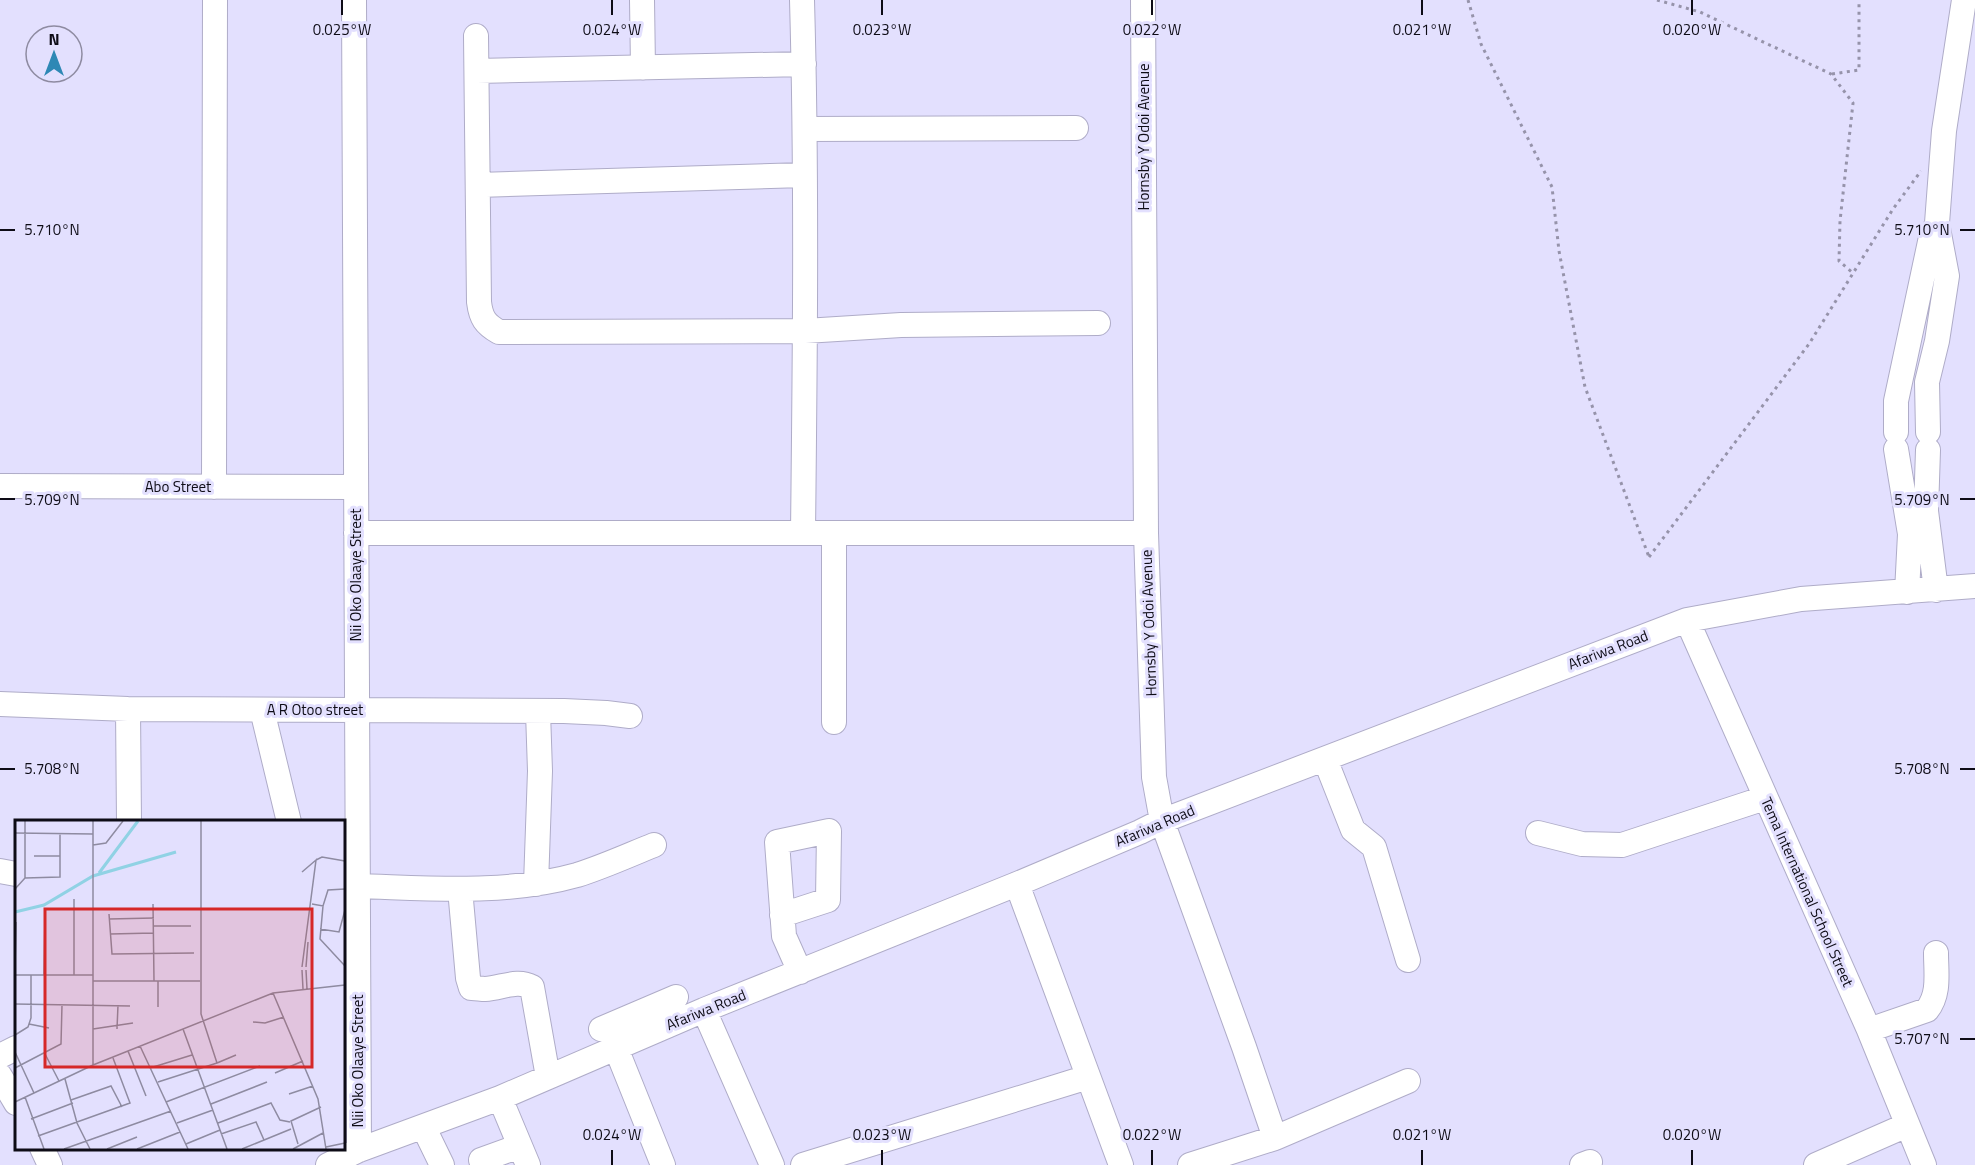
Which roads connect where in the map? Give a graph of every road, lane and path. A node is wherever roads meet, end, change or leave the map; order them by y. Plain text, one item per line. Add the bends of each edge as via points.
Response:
1 (215, 0) edge
2 (354, 0) edge
3 (642, 0) edge
4 (802, 0) edge
5 (1143, 0) edge
6 (1468, 0) edge
7 (1658, 0) edge
8 (1859, 0) edge
9 (1964, 0) edge
10 (476, 36) dead end
11 (804, 64) junction
12 (643, 68) junction
13 (477, 71) junction
14 (1831, 74) junction
15 (1076, 128) dead end
16 (806, 129) junction
17 (1924, 168) dead end
18 (804, 175) junction
19 (478, 185) junction
20 (1937, 223) junction
21 (1853, 273) junction
22 (1098, 323) dead end
23 (805, 331) junction
24 (1902, 374) junction
25 (1927, 382) junction
26 (1928, 476) junction
27 (1900, 477) junction
28 (0, 486) edge
29 (214, 487) junction
30 (356, 487) junction
31 (803, 532) junction
32 (834, 532) junction
33 (1146, 532) junction
34 (356, 533) junction
35 (1975, 586) edge
36 (1936, 590) junction
37 (1907, 592) junction
38 (1687, 620) junction
39 (0, 704) edge
40 (128, 709) junction
41 (262, 710) junction
42 (357, 710) junction
43 (538, 711) junction
44 (630, 716) dead end
45 (834, 722) dead end
46 (1325, 759) junction
47 (1766, 798) junction
48 (129, 820) edge
49 (289, 820) edge
50 (1162, 821) junction
51 (1538, 833) dead end
52 (654, 846) dead end
53 (0, 871) edge
54 (15, 874) edge
55 (536, 884) junction
56 (1017, 884) junction
57 (357, 886) junction
58 (460, 890) junction
59 (782, 915) dead end
60 (1936, 953) dead end
61 (1408, 960) dead end
62 (800, 972) junction
63 (704, 1010) junction
64 (1869, 1030) junction
65 (618, 1034) junction
66 (15, 1048) edge
67 (0, 1056) edge
68 (0, 1076) edge
69 (548, 1077) junction
70 (1088, 1077) junction
71 (1408, 1081) dead end
72 (500, 1098) junction
73 (15, 1101) edge
74 (1907, 1125) junction
75 (424, 1128) junction
76 (1275, 1138) junction
77 (42, 1150) edge
78 (358, 1150) junction
79 (524, 1155) edge
80 (481, 1160) dead end
81 (50, 1165) edge
82 (328, 1165) edge
83 (442, 1165) edge
84 (663, 1165) edge
85 (772, 1165) edge
86 (803, 1165) edge
87 (1121, 1165) edge
88 (1190, 1165) edge
89 (1816, 1165) edge
90 (1924, 1165) edge

1 - 29 street
2 - 30 street, Nii Oko Olaaye Street
3 - 12 street
4 - 11 street
5 - 33 street, Hornsby Y Odoi Avenue
6 - 21 path via 1481,44 1552,187 1559,251 1584,387 1648,556 1809,344
7 - 14 path via 1700,12
8 - 14 path via 1859,70
9 - 20 street via 1944,131
10 - 13 street
11 - 12 street
11 - 16 street
12 - 13 street
13 - 19 street
14 - 21 path via 1853,103 1839,261
15 - 16 street
16 - 18 street
17 - 21 path
18 - 19 street
18 - 23 street
19 - 23 street via 479,302 487,326 499,332
20 - 24 street
20 - 25 street via 1947,276
22 - 23 street via 900,325
23 - 31 street
24 - 25 street
24 - 27 street via 1896,401
25 - 26 street
26 - 27 street
26 - 36 street via 1926,511
27 - 37 street via 1910,534
28 - 29 street, Abo Street
29 - 30 street, Abo Street
30 - 34 street, Nii Oko Olaaye Street
31 - 32 street
31 - 34 street
32 - 33 street
32 - 45 street
33 - 50 street, Hornsby Y Odoi Avenue via 1154,777
34 - 42 street, Nii Oko Olaaye Street
35 - 36 street, Afariwa Road
36 - 37 street, Afariwa Road
37 - 38 street, Afariwa Road via 1801,599
38 - 46 street, Afariwa Road
38 - 47 street, Tema International School Street
39 - 40 street, A R Otoo street
40 - 41 street, A R Otoo street
40 - 48 street
41 - 42 street, A R Otoo street
41 - 49 street
42 - 43 street, A R Otoo street
42 - 57 street, Nii Oko Olaaye Street
43 - 44 street, A R Otoo street
43 - 55 street
46 - 50 street, Afariwa Road
46 - 61 street via 1353,830 1374,847
47 - 51 street via 1622,846 1582,844
47 - 64 street, Tema International School Street
50 - 56 street, Afariwa Road
50 - 76 street, Hornsby Y Odoi Avenue
52 - 55 street via 577,875
53 - 54 street
55 - 58 street
56 - 62 street, Afariwa Road
56 - 70 street
57 - 58 street
57 - 78 street, Nii Oko Olaaye Street
58 - 69 street via 471,988 519,983 532,987
59 - 62 street via 784,936
60 - 64 street via 1936,994 1927,1011
62 - 63 street, Afariwa Road
63 - 65 street, Afariwa Road via 672,1007
63 - 85 street
64 - 74 street, Tema International School Street
65 - 69 street, Afariwa Road
65 - 84 street
66 - 67 street
68 - 73 street
69 - 72 street, Afariwa Road
70 - 86 street
70 - 87 street
71 - 76 street
72 - 75 street, Afariwa Road
72 - 79 street
74 - 89 street
74 - 90 street, Tema International School Street
75 - 78 street, Afariwa Road
75 - 83 street
76 - 88 street
77 - 81 street
78 - 82 street, Afariwa Road
79 - 80 street

